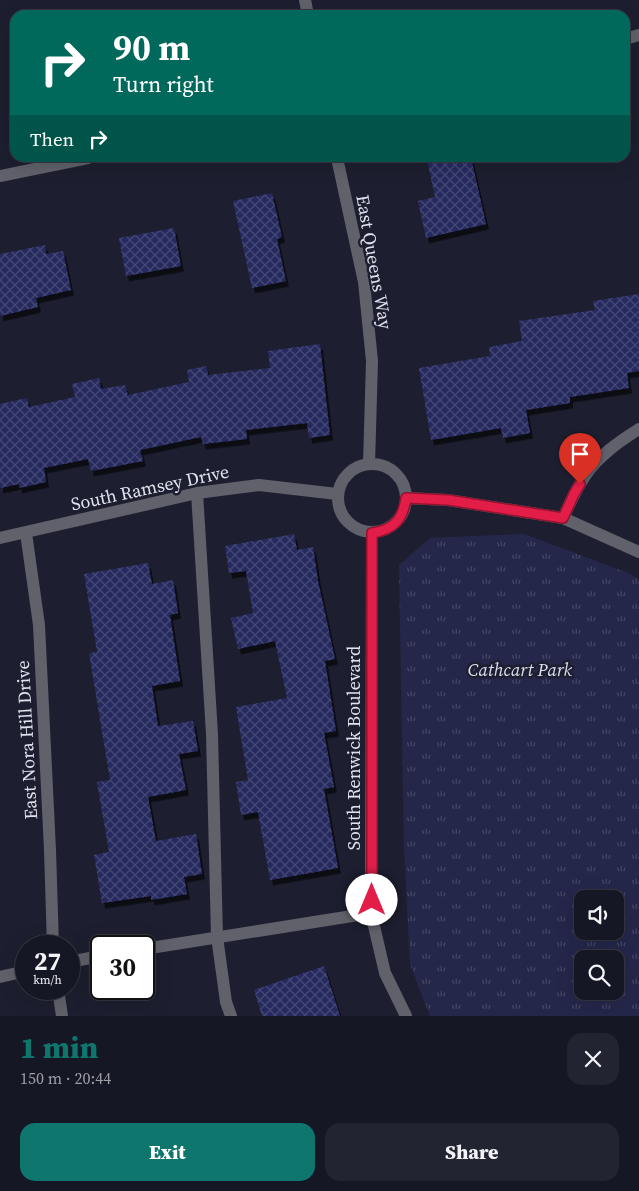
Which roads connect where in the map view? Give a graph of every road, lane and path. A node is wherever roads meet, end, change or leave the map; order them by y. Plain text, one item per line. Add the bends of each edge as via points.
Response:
1 (68, 162) edge
2 (338, 162) edge
3 (0, 176) edge
4 (639, 429) edge
5 (369, 464) junction
6 (197, 492) junction
7 (337, 494) junction
8 (406, 498) junction
9 (563, 518) junction
10 (26, 533) junction
11 (372, 533) junction
12 (0, 538) edge
13 (639, 552) edge
14 (372, 913) junction
15 (53, 935) edge
16 (217, 937) junction
17 (155, 947) edge
18 (15, 973) edge
19 (0, 976) edge
20 (60, 1000) edge
21 (62, 1016) edge
22 (231, 1016) edge
23 (406, 1016) edge

1 - 3 street
2 - 5 street, East Queens Way via 364,282 372,361
4 - 9 street via 602,456 586,474
5 - 7 street via 348,473
5 - 8 street via 391,469 399,477
6 - 7 street, South Ramsey Drive via 258,485
6 - 10 street, South Ramsey Drive
6 - 16 street via 212,734
7 - 11 street via 342,517 350,526
8 - 9 street via 448,500
8 - 11 street via 400,519 383,532
9 - 13 street
10 - 12 street, South Ramsey Drive
10 - 15 street, East Nora Hill Drive via 39,625
11 - 14 street, South Renwick Boulevard
14 - 16 street
14 - 23 street, South Renwick Boulevard via 385,973
16 - 17 street
16 - 22 street
18 - 19 street
20 - 21 street

